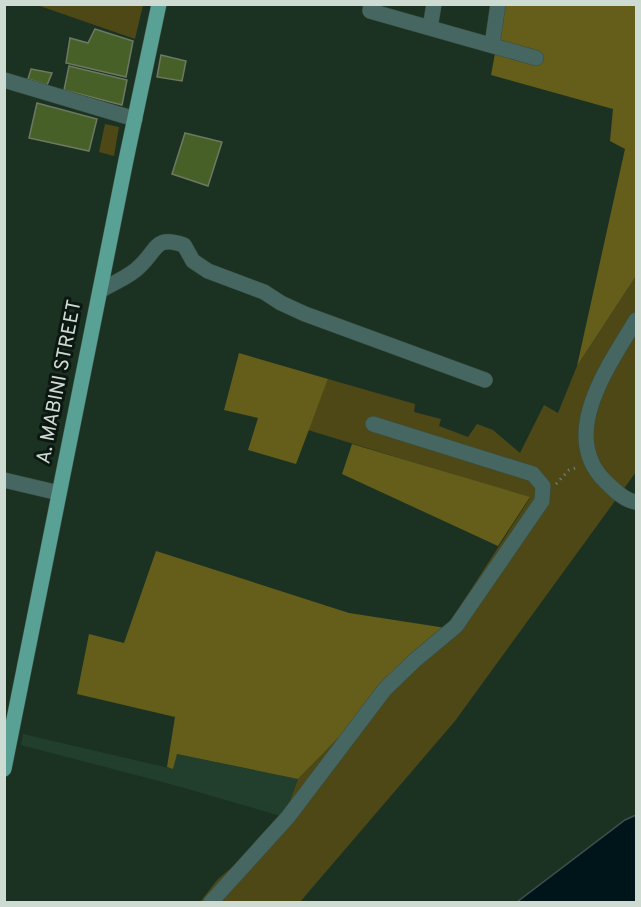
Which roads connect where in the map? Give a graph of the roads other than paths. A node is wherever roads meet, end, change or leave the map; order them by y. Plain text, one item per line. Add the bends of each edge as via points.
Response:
1 (159, 4) edge
2 (371, 4) edge
3 (434, 4) edge
4 (498, 4) edge
5 (430, 28) junction
6 (492, 45) junction
7 (536, 58) dead end
8 (4, 80) edge
9 (135, 119) junction
10 (100, 291) junction
11 (636, 320) edge
12 (485, 380) dead end
13 (373, 424) dead end
14 (4, 480) edge
15 (59, 493) junction
16 (636, 502) edge
17 (6, 752) edge
18 (4, 769) edge
19 (211, 903) edge

1 - 9 main road, A. MABINI STREET
2 - 5 street via 370,11
3 - 5 street
4 - 6 street
5 - 6 street
6 - 7 street
8 - 9 street
9 - 10 main road, A. MABINI STREET
10 - 12 street via 139,268 159,244 170,240 184,245 194,261 208,271 264,292 305,314
10 - 15 main road, A. MABINI STREET
11 - 16 street via 598,384 587,435 591,465 613,489
13 - 19 street via 533,474 543,486 542,501 456,626 385,689 288,817
14 - 15 street
15 - 17 main road, A. MABINI STREET
17 - 18 main road, A. MABINI STREET

